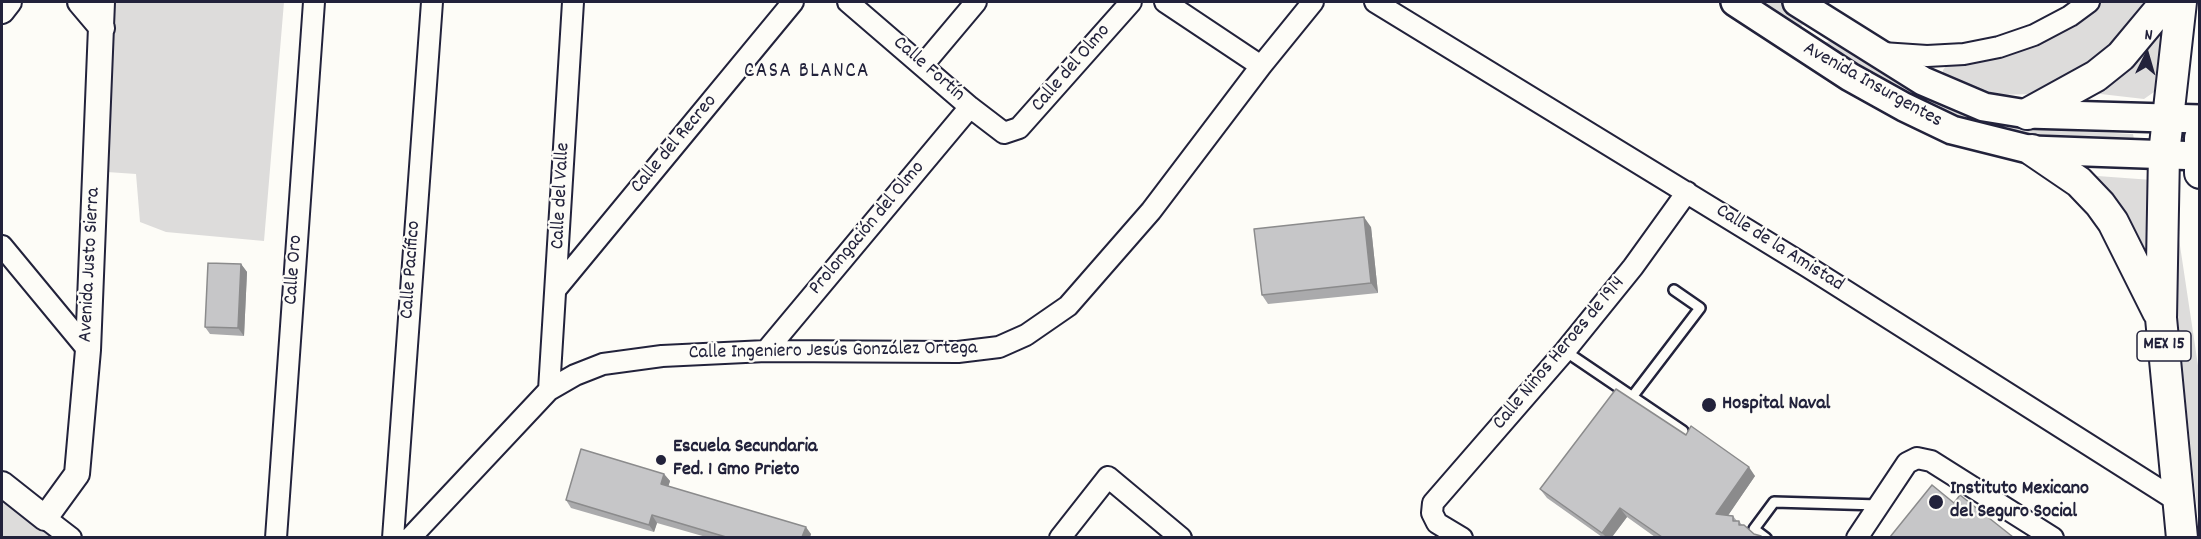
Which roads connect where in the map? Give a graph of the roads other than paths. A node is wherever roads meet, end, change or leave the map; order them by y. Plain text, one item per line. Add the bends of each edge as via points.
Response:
1 (9, 2) edge
2 (80, 2) edge
3 (102, 2) edge
4 (314, 2) edge
5 (432, 2) edge
6 (573, 2) edge
7 (793, 2) edge
8 (848, 2) edge
9 (976, 2) edge
10 (1131, 2) edge
11 (1165, 2) edge
12 (1313, 2) edge
13 (1375, 2) edge
14 (1735, 2) edge
15 (1797, 2) edge
16 (2089, 2) edge
17 (2166, 2) edge
18 (2181, 2) edge
19 (2, 11) edge
20 (1821, 17) junction
21 (102, 28) junction
22 (1805, 48) junction
23 (1880, 53) junction
24 (922, 65) junction
25 (1261, 66) junction
26 (970, 107) junction
27 (2027, 114) junction
28 (2167, 118) junction
29 (2199, 119) edge
30 (1010, 132) joint
31 (2199, 138) edge
32 (2032, 150) junction
33 (2164, 154) junction
34 (2199, 156) edge
35 (2199, 172) edge
36 (1687, 192) junction
37 (2, 246) edge
38 (556, 289) junction
39 (1674, 290) dead end
40 (2161, 318) junction
41 (88, 350) junction
42 (766, 351) junction
43 (1565, 351) junction
44 (549, 390) junction
45 (1632, 397) junction
46 (1683, 431) edge
47 (2, 484) edge
48 (2179, 502) junction
49 (1879, 506) junction
50 (45, 518) junction
51 (71, 537) edge
52 (276, 537) edge
53 (393, 537) edge
54 (410, 537) edge
55 (1059, 537) edge
56 (1181, 537) edge
57 (1462, 537) edge
58 (1766, 537) edge
59 (1857, 537) edge
60 (2053, 537) edge
61 (2182, 537) edge

1 - 19 street
2 - 21 street
3 - 21 street, Avenida Justo Sierra
4 - 52 street, Calle Oro
5 - 53 street, Calle Pacífico
6 - 38 street, Calle del Valle
7 - 38 street, Calle del Recreo
8 - 24 street, Calle Fortín
9 - 24 street
10 - 30 street, Calle del Olmo via 1019,129
11 - 25 street
12 - 25 street, Calle Ingeniero Jesús González Ortega
13 - 36 street, Calle de la Amistad
14 - 22 main road, Avenida Insurgentes
15 - 20 main road, Avenida Insurgentes
16 - 23 street, Avenida Insurgentes via 2034,35 1999,47 1927,56
17 - 27 main road via 2121,56 2096,76
18 - 28 main road, MEX 15
20 - 22 main road
20 - 23 main road, Avenida Insurgentes
21 - 41 street, Avenida Justo Sierra
22 - 32 main road, Avenida Insurgentes via 1850,77 1952,130
23 - 27 main road, Avenida Insurgentes via 1923,81 1959,97 1984,107
24 - 26 street, Calle Fortín
25 - 42 street, Calle Ingeniero Jesús González Ortega via 1143,220 1068,306 1026,335 999,347 958,352
26 - 30 street, Calle Fortín via 1004,133
26 - 42 street, Prolongación del Olmo
27 - 28 main road, Avenida Insurgentes
28 - 29 main road, Avenida Insurgentes
28 - 33 main road, MEX 15
31 - 34 main road
32 - 33 main road, Avenida Insurgentes
32 - 40 main road via 2079,182 2100,204
33 - 34 main road, Avenida Insurgentes
33 - 40 main road, MEX 15
34 - 35 main road
36 - 43 street, Calle Niños Heroes de 1914
36 - 48 street, Calle de la Amistad
37 - 41 street
38 - 44 street, Calle del Valle
39 - 45 lane via 1700,309
40 - 48 main road, MEX 15
41 - 50 street, Avenida Justo Sierra via 77,474
42 - 44 street, Calle Ingeniero Jesús González Ortega via 662,356 603,364
43 - 45 lane
43 - 57 street, Calle Niños Heroes de 1914 via 1433,503 1437,523
44 - 54 street, Calle Ingeniero Jesús González Ortega
45 - 46 lane
47 - 50 street
48 - 61 main road, MEX 15
49 - 58 lane via 1774,502 1754,529
49 - 59 street
49 - 60 street via 1907,463 1917,458 1932,460
50 - 51 street
55 - 56 street via 1108,477

